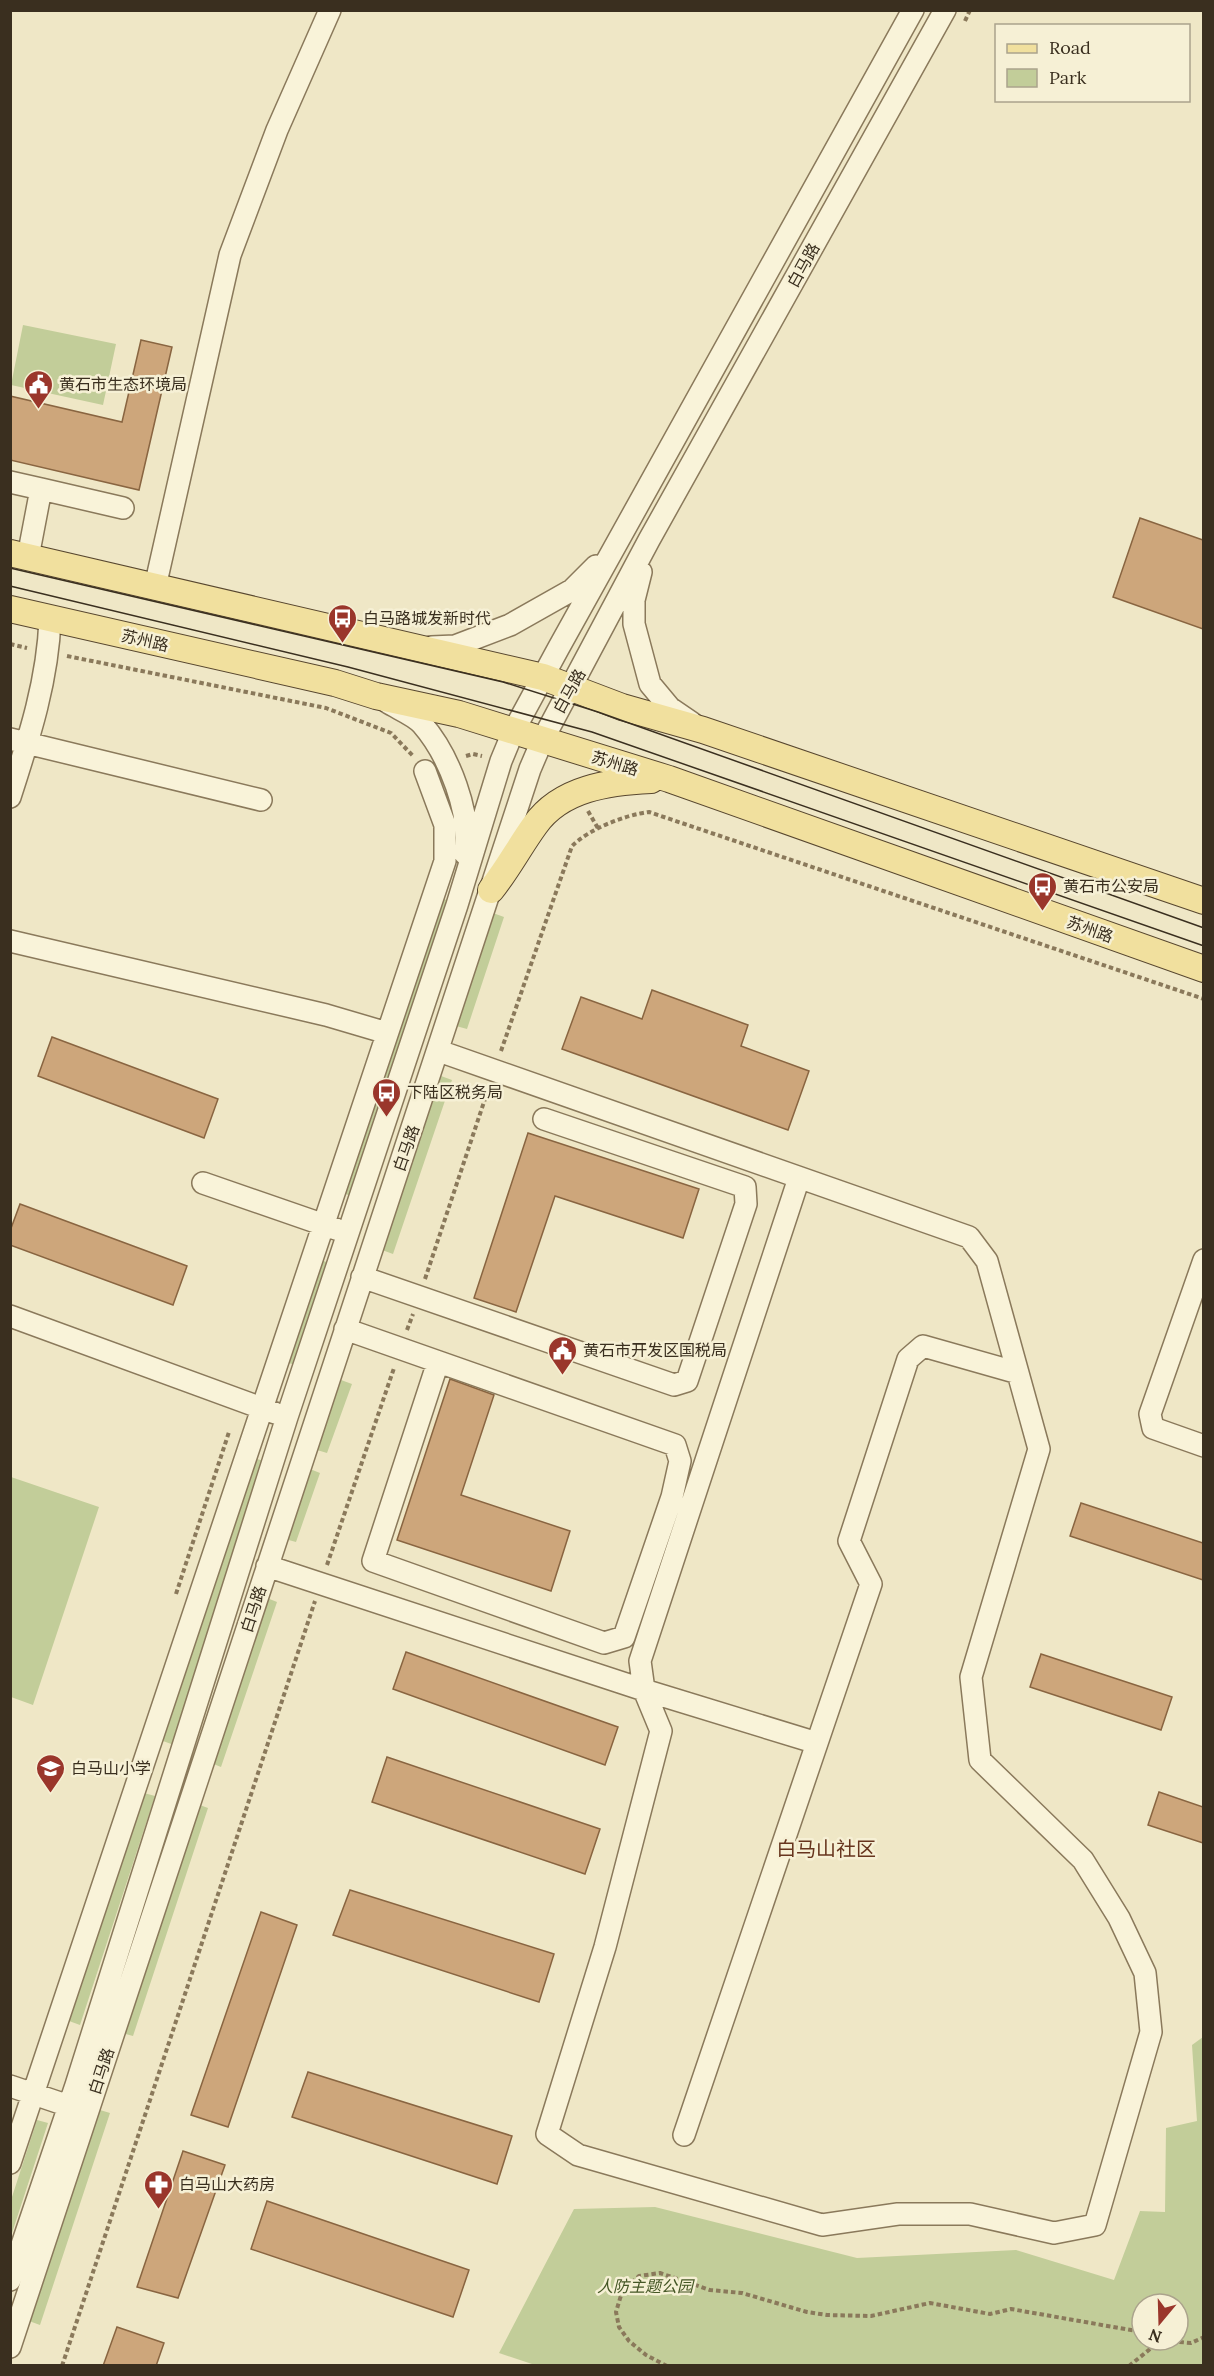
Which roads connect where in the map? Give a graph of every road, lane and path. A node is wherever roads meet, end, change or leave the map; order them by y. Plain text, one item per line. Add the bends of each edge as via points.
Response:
1 (330, 10) edge
2 (913, 10) edge
3 (945, 10) edge
4 (970, 10) edge
5 (958, 31) dead end
6 (10, 482) edge
7 (41, 489) junction
8 (123, 508) dead end
9 (626, 528) junction
10 (649, 540) junction
11 (19, 555) edge
12 (155, 587) junction
13 (10, 609) edge
14 (50, 619) junction
15 (10, 644) edge
16 (409, 648) junction
17 (49, 653) junction
18 (543, 677) junction
19 (570, 688) junction
20 (376, 696) junction
21 (703, 730) junction
22 (513, 732) junction
23 (542, 741) junction
24 (19, 742) edge
25 (425, 771) joint
26 (669, 779) junction
27 (10, 797) edge
28 (261, 800) dead end
29 (599, 830) dead end
30 (491, 890) junction
31 (1203, 901) edge
32 (457, 905) junction
33 (10, 941) edge
34 (1203, 969) edge
35 (1203, 999) edge
36 (387, 1033) junction
37 (439, 1051) junction
38 (544, 1119) dead end
39 (799, 1178) junction
40 (202, 1184) dead end
41 (323, 1225) junction
42 (348, 1233) junction
43 (1203, 1260) edge
44 (362, 1277) junction
45 (10, 1316) edge
46 (345, 1329) junction
47 (438, 1362) junction
48 (1018, 1372) junction
49 (263, 1408) junction
50 (287, 1417) junction
51 (1203, 1446) edge
52 (267, 1566) junction
53 (644, 1690) junction
54 (817, 1743) junction
55 (10, 2086) edge
56 (34, 2094) junction
57 (69, 2106) junction
58 (684, 2135) dead end
59 (10, 2163) edge
60 (10, 2280) edge
61 (1130, 2330) edge
62 (10, 2347) edge
63 (1145, 2352) edge
64 (667, 2366) edge
65 (1129, 2366) edge

1 - 12 street via 277,130 230,255
2 - 9 street, 白马路
3 - 10 street, 白马路
4 - 5 path
6 - 7 street
7 - 8 street
7 - 11 street
9 - 16 street via 602,561 572,590 510,625 455,646
9 - 18 street, 白马路
10 - 19 street, 白马路
10 - 21 street via 634,600 634,624 650,684 670,708
11 - 12 main road
12 - 16 main road
13 - 14 main road, 苏州路
14 - 17 street
14 - 20 main road, 苏州路 via 335,683
15 - 17 path
16 - 18 main road
17 - 24 street
17 - 25 path via 326,708 391,733 407,746
18 - 19 main road
18 - 22 street, 白马路
19 - 21 main road
19 - 23 street, 白马路
20 - 22 main road, 苏州路 via 459,714
20 - 32 street via 422,723 457,786 467,842
21 - 31 main road
22 - 23 main road, 苏州路
22 - 32 street, 白马路
23 - 26 main road, 苏州路
23 - 30 street, 白马路
24 - 27 street
24 - 28 street
25 - 36 street via 445,825 446,861
26 - 30 main road via 603,783 575,794 536,823
26 - 34 main road, 苏州路
29 - 35 path via 637,814 659,814
30 - 37 street, 白马路
32 - 42 street, 白马路
33 - 36 street via 326,1015
36 - 41 street
37 - 39 street
37 - 44 street, 白马路
38 - 44 street via 745,1187 746,1204 687,1381 674,1385
39 - 48 street via 969,1238 987,1260
39 - 53 street via 640,1661
40 - 41 street
41 - 42 street
41 - 49 street
42 - 50 street, 白马路
43 - 51 street via 1150,1414 1153,1428
44 - 46 street, 白马路
45 - 49 street
46 - 47 street
46 - 52 street, 白马路
47 - 47 street via 675,1446 680,1461 672,1497 624,1637 604,1643 373,1561
48 - 53 street via 1039,1449 971,1677 980,1760 1083,1860 1119,1918 1145,1973 1151,2032 1095,2225 1054,2233 970,2214 898,2214 822,2225 578,2155 547,2134 605,1947 661,1731
48 - 54 street via 923,1346 908,1359 849,1541 871,1584
49 - 50 street
49 - 56 street
50 - 57 street, 白马路
52 - 53 street
52 - 62 street, 白马路
53 - 54 street
54 - 58 street
55 - 56 street
56 - 57 street
56 - 59 street
57 - 60 street, 白马路
61 - 64 path via 1011,2309 990,2314 930,2303 871,2316 807,2313 742,2293 710,2290 660,2273 639,2276 622,2292 616,2312 619,2327 646,2355
63 - 65 path

